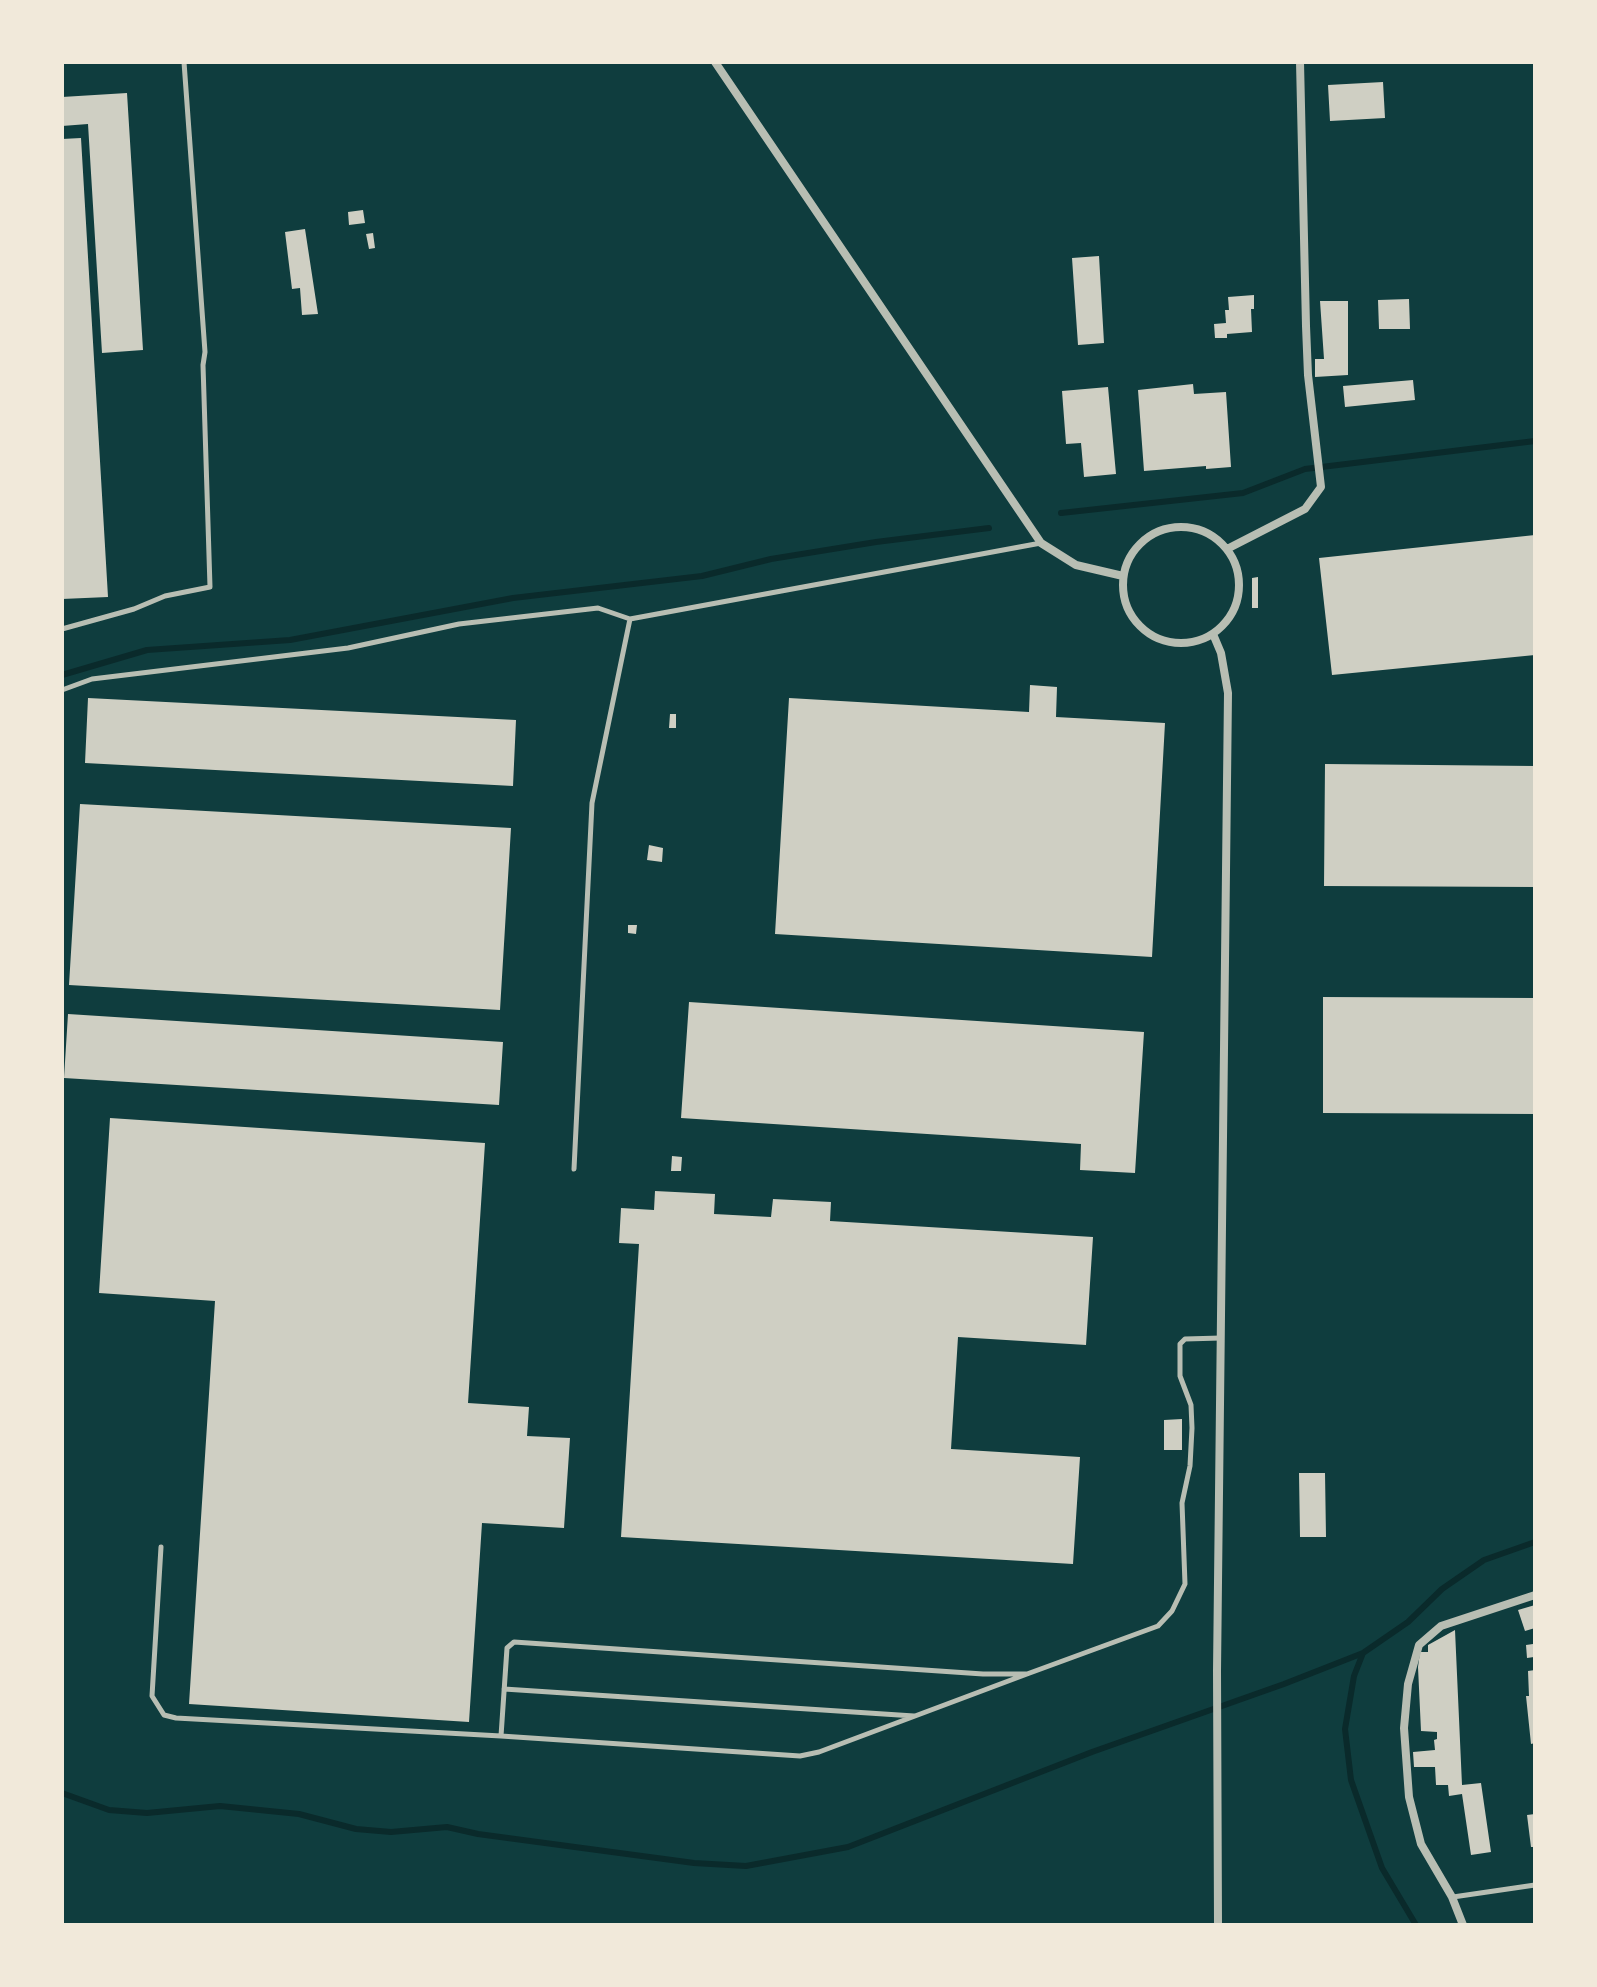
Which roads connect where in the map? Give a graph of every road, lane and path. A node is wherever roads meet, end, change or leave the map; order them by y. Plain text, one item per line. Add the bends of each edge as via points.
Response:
1 (184, 62) edge
2 (715, 62) edge
3 (1300, 62) edge
4 (1041, 543) junction
5 (1227, 549) junction
6 (1123, 576) junction
7 (630, 619) junction
8 (62, 629) edge
9 (1213, 634) junction
10 (62, 690) edge
11 (574, 1169) dead end
12 (1221, 1338) junction
13 (161, 1547) dead end
14 (1535, 1595) edge
15 (1027, 1674) junction
16 (504, 1689) junction
17 (916, 1716) junction
18 (501, 1736) junction
19 (1535, 1885) edge
20 (1452, 1897) junction
21 (1218, 1925) edge
22 (1463, 1925) edge

1 - 8 lane via 205,352 210,587
2 - 4 street
3 - 5 street via 1306,326 1321,487 1305,509
4 - 6 street via 1076,565
4 - 7 lane
5 - 6 street via 1195,528 1156,531 1140,542
5 - 9 street via 1239,585 1232,613
6 - 9 street via 1129,614 1157,640 1195,642
7 - 10 lane via 598,608 459,624 348,648 92,679
7 - 11 lane via 592,803
9 - 12 street via 1228,693
12 - 15 lane via 1185,1339 1180,1344 1180,1376 1191,1405 1192,1435 1182,1503 1185,1584 1172,1611 1158,1626
12 - 21 street
13 - 18 lane via 152,1696 164,1715
14 - 20 street via 1441,1626 1419,1645 1408,1684 1404,1728 1409,1797 1421,1844
15 - 16 lane via 514,1642 507,1648
15 - 17 lane
16 - 17 lane
16 - 18 lane
17 - 18 lane via 800,1756
19 - 20 lane
20 - 22 street

